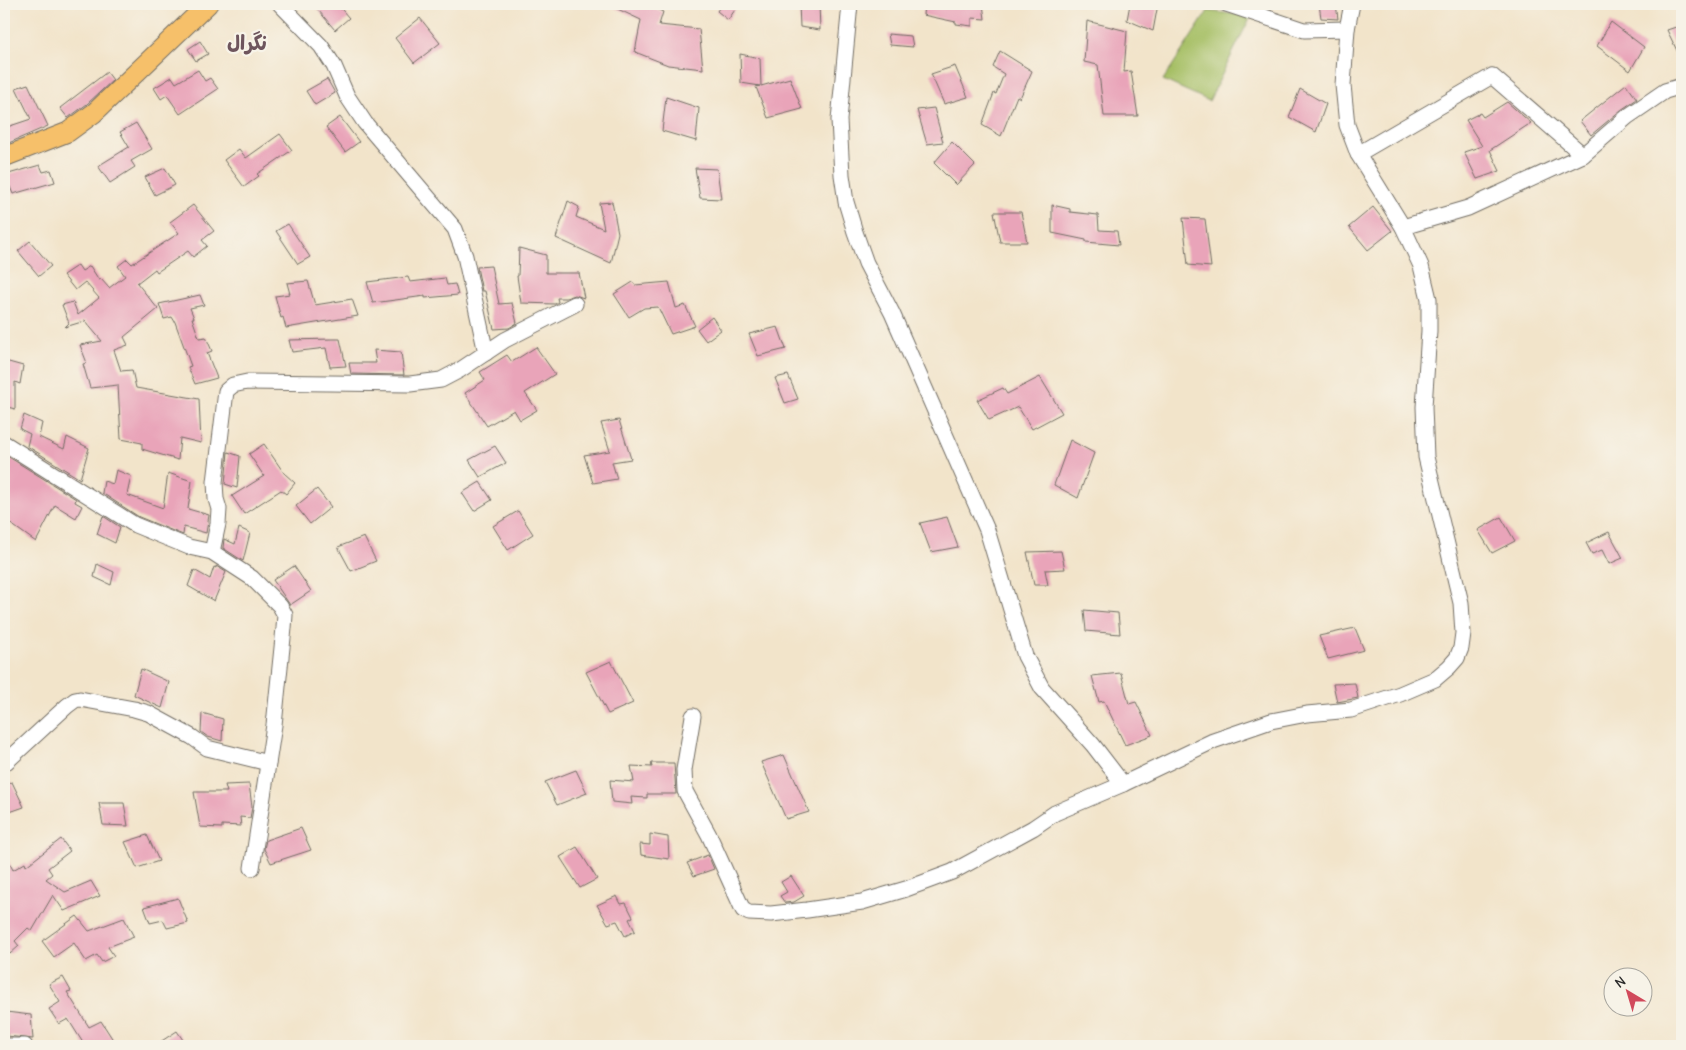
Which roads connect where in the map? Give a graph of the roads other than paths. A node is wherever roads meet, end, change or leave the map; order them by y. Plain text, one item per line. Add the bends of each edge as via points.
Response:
1 (208, 4) edge
2 (280, 4) edge
3 (850, 4) edge
4 (1226, 4) edge
5 (1352, 4) edge
6 (1347, 29) junction
7 (1682, 86) edge
8 (1358, 154) junction
9 (1583, 155) junction
10 (4, 157) edge
11 (1403, 227) junction
12 (575, 304) dead end
13 (486, 353) junction
14 (4, 443) edge
15 (212, 552) junction
16 (694, 716) dead end
17 (268, 763) junction
18 (4, 764) edge
19 (1123, 784) junction
20 (252, 868) dead end
21 (4, 1046) edge
22 (24, 1046) edge

1 - 10 main road via 94,113 68,132
2 - 13 street via 321,46 365,124 455,230 466,256
3 - 19 street via 840,120 842,175 857,240 987,530 1025,656 1042,688
4 - 6 street via 1304,30
5 - 6 street
6 - 8 street via 1342,85 1347,125
7 - 9 street via 1665,91
8 - 9 street via 1492,76
8 - 11 street
9 - 11 street via 1468,208
11 - 19 street via 1421,266 1429,299 1424,407 1426,457 1461,603 1463,633 1457,658 1435,679 1400,694 1352,710 1307,714 1242,730
12 - 13 street
13 - 15 street via 441,380 410,384 246,382 226,390 215,482 218,524
14 - 15 street via 135,525 189,547
15 - 17 street via 252,578 280,606 284,615
16 - 19 street via 684,770 685,791 709,835 738,903 749,913 780,913 862,902 906,889 952,872 1056,813
17 - 18 street via 207,748 148,713 80,699 67,706
17 - 20 street
21 - 22 street

